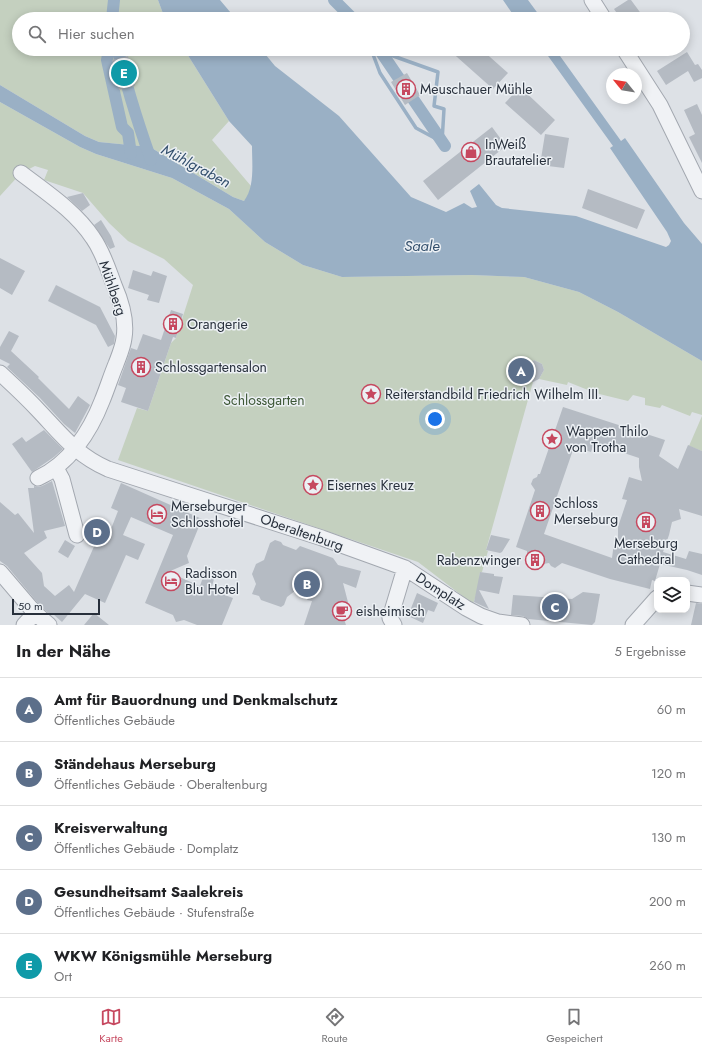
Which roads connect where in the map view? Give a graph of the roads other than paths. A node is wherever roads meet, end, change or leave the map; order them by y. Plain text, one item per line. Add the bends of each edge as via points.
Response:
1 (592, 0) edge
2 (600, 12) edge
3 (628, 56) edge
4 (21, 173) dead end
5 (702, 191) edge
6 (0, 373) edge
7 (75, 450) junction
8 (56, 468) junction
9 (38, 478) dead end
10 (77, 535) dead end
11 (406, 568) junction
12 (0, 572) edge
13 (654, 602) edge
14 (35, 613) junction
15 (390, 623) edge
16 (24, 625) edge
17 (49, 625) edge
18 (522, 625) edge
19 (634, 625) edge

1 - 2 street
3 - 5 street via 660,105
4 - 7 street, Mühlberg via 78,218 94,239 119,297 124,320 124,338 102,400
6 - 7 street, Oberaltenburg
7 - 8 street, Mühlberg
7 - 11 street, Oberaltenburg via 108,469
8 - 9 street, Mühlberg
8 - 10 street via 62,479
11 - 15 street
11 - 18 street, Domplatz via 481,616 498,622
12 - 14 street
13 - 19 street
14 - 16 street
14 - 17 street

